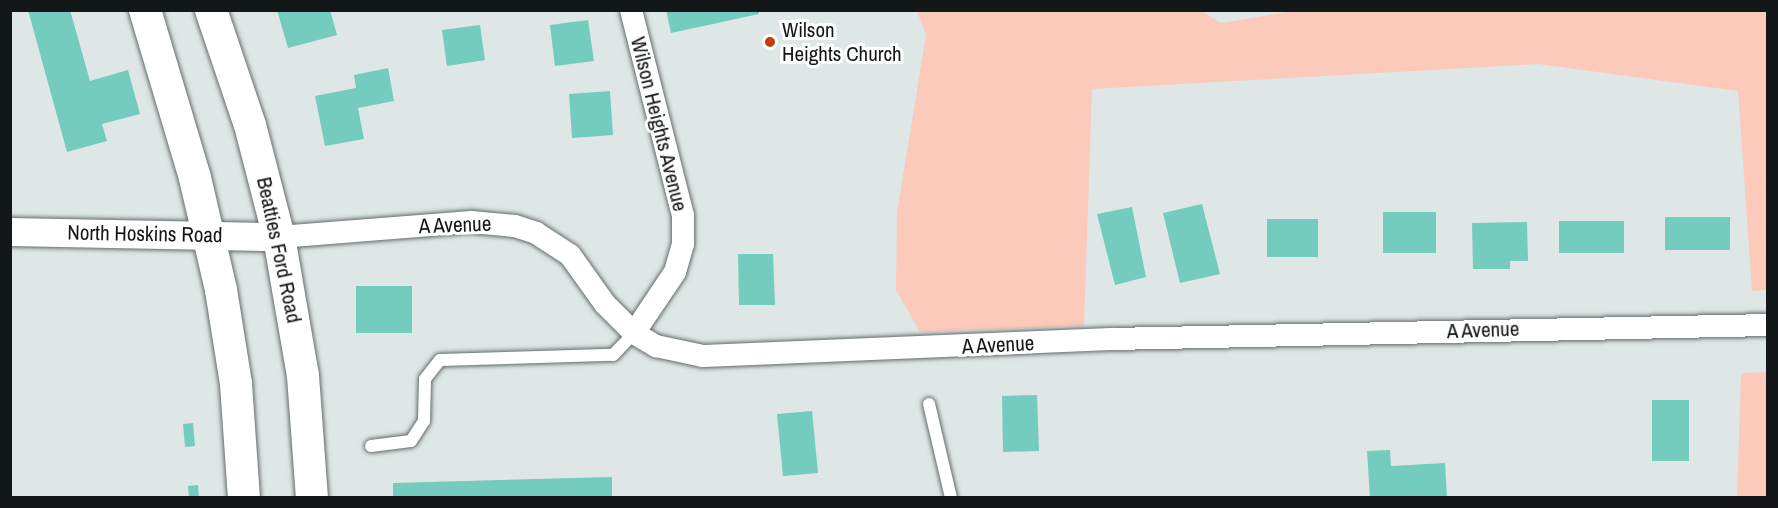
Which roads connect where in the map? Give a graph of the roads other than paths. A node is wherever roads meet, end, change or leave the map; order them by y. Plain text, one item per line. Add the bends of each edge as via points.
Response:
1 (146, 10) edge
2 (211, 10) edge
3 (631, 10) edge
4 (10, 232) edge
5 (208, 233) junction
6 (279, 237) junction
7 (1767, 325) edge
8 (634, 333) junction
9 (929, 404) dead end
10 (371, 446) dead end
11 (244, 498) edge
12 (312, 498) edge
13 (951, 498) edge

1 - 5 main road
2 - 6 main road, Beatties Ford Road via 250,125
3 - 8 street, Wilson Heights Avenue via 683,216 683,244 675,272
4 - 5 street, North Hoskins Road
5 - 6 street, North Hoskins Road
5 - 11 main road via 236,384
6 - 8 street, A Avenue via 471,222 515,226 536,233 570,255 605,304
6 - 12 main road, Beatties Ford Road via 303,376
7 - 8 street, A Avenue via 1112,339 703,356 656,346
8 - 10 lane via 613,355 440,360 425,379 424,421 411,441
9 - 13 lane

